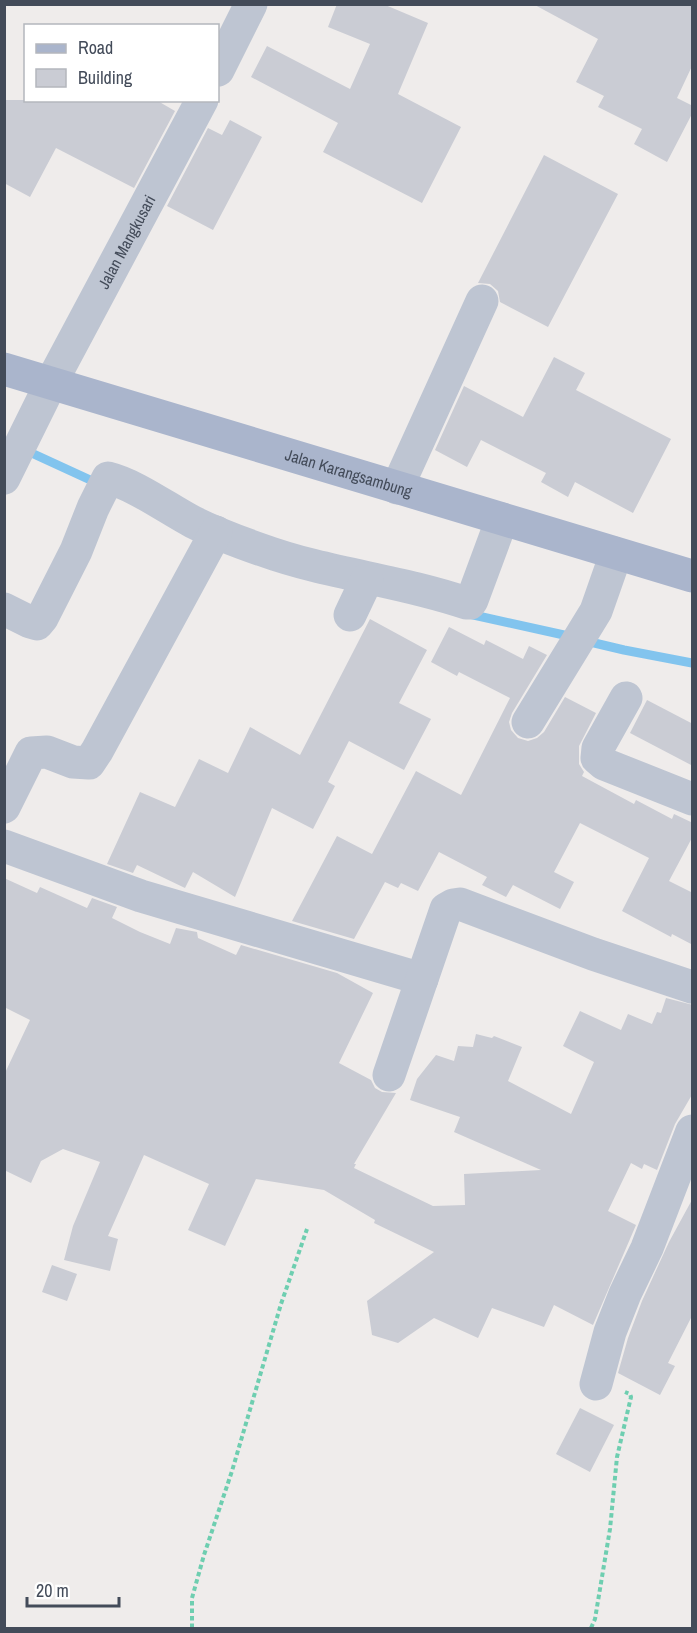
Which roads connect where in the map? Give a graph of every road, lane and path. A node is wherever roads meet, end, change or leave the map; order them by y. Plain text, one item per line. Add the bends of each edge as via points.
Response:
1 (251, 4) edge
2 (219, 68) edge
3 (201, 102) edge
4 (482, 301) dead end
5 (4, 369) edge
6 (51, 383) junction
7 (13, 458) edge
8 (397, 488) junction
9 (501, 519) junction
10 (216, 532) junction
11 (614, 553) junction
12 (693, 576) edge
13 (4, 609) edge
14 (626, 698) dead end
15 (528, 722) dead end
16 (693, 799) edge
17 (4, 807) edge
18 (4, 846) edge
19 (422, 979) junction
20 (693, 987) edge
21 (389, 1075) dead end
22 (693, 1131) edge
23 (307, 1229) dead end
24 (596, 1384) joint
25 (192, 1629) edge
26 (591, 1629) edge

1 - 2 street
3 - 6 street, Jalan Mangkusari
4 - 8 street
5 - 6 main road, Jalan Karangsambung
6 - 7 street, Jalan Mangkusari
6 - 8 main road, Jalan Karangsambung
8 - 9 main road, Jalan Karangsambung
9 - 10 street via 470,603 420,589 360,593
9 - 11 main road, Jalan Karangsambung
10 - 13 street via 108,478 42,618 37,624
10 - 17 street via 89,762 73,762 47,752 31,753
11 - 12 main road, Jalan Karangsambung
11 - 15 street via 596,611
14 - 16 street via 598,748 597,758
18 - 19 street via 141,896
19 - 20 street via 446,909 460,904
19 - 21 street
22 - 24 street via 610,1332
23 - 25 path via 204,1555 192,1598
24 - 26 path via 631,1397 617,1457 610,1529

